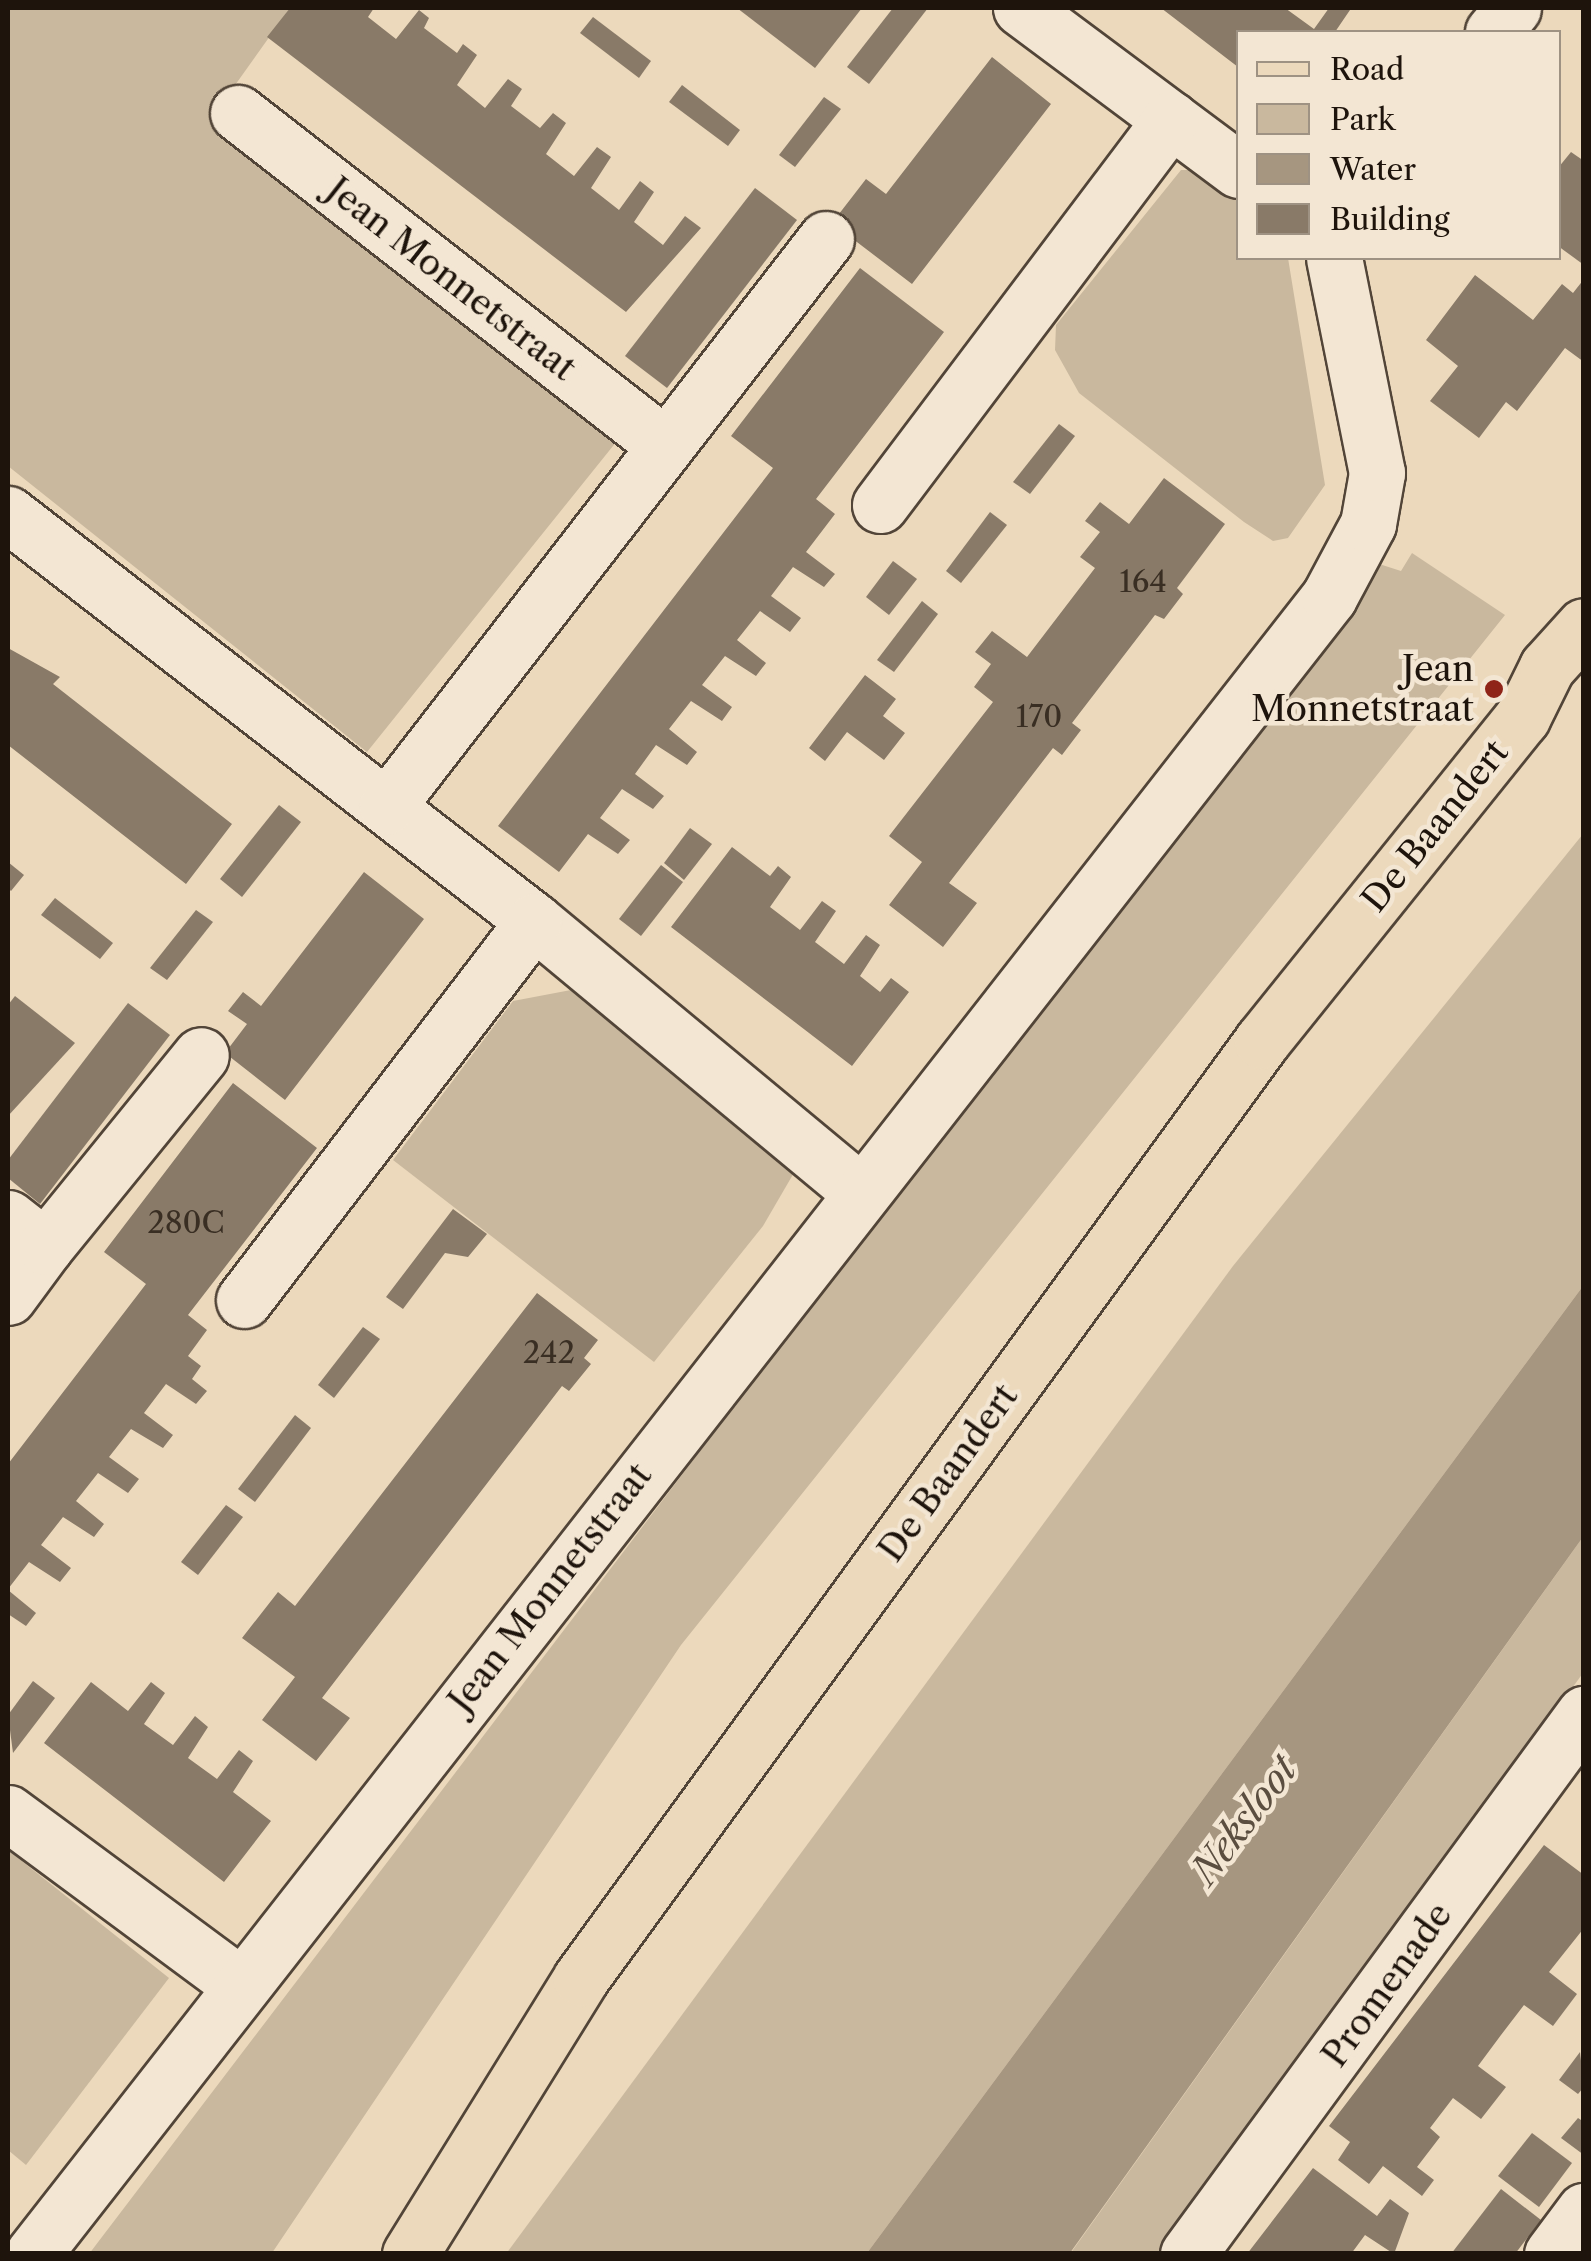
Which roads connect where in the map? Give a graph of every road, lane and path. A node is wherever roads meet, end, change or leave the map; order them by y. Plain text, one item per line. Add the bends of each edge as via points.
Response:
1 (1021, 8) edge
2 (1513, 8) edge
3 (1495, 30) edge
4 (238, 114) dead end
5 (1171, 119) junction
6 (1236, 168) edge
7 (826, 239) dead end
8 (1334, 260) edge
9 (665, 445) junction
10 (880, 505) dead end
11 (8, 514) edge
12 (1584, 626) edge
13 (1584, 683) edge
14 (1522, 718) junction
15 (387, 806) junction
16 (534, 922) junction
17 (201, 1055) dead end
18 (862, 1193) junction
19 (26, 1233) edge
20 (8, 1297) edge
21 (244, 1300) dead end
22 (1582, 1719) edge
23 (8, 1813) edge
24 (238, 1983) junction
25 (1584, 2211) edge
26 (33, 2254) edge
27 (410, 2254) edge
28 (1188, 2254) edge
29 (1552, 2254) edge

1 - 5 street
2 - 3 street
4 - 9 street, Jean Monnetstraat
5 - 6 street
5 - 10 street
7 - 9 street
8 - 18 street, Jean Monnetstraat via 1377,473 1368,524 1329,597
9 - 15 street
11 - 15 street
12 - 14 main road, De Baandert via 1546,667
13 - 14 main road, De Baandert
14 - 27 main road, De Baandert via 1262,1041 604,1946
15 - 16 street
16 - 18 street
16 - 21 street
17 - 19 street
18 - 24 street, Jean Monnetstraat
19 - 20 street
22 - 28 street, Promenade
23 - 24 street
24 - 26 street, Jean Monnetstraat
25 - 29 street

